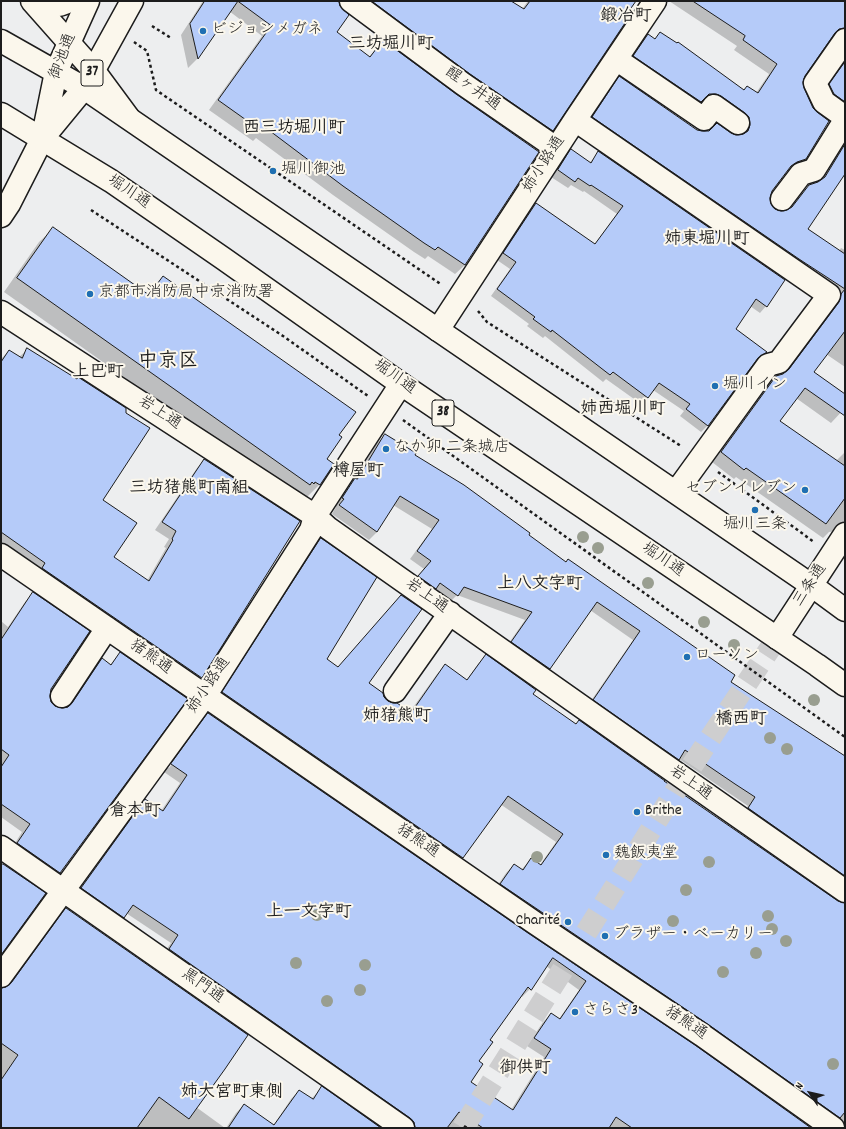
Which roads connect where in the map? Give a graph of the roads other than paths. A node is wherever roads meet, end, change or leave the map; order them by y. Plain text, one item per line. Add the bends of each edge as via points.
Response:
1 (32, 1) edge
2 (36, 1) edge
3 (69, 1) edge
4 (88, 1) edge
5 (132, 1) edge
6 (351, 1) edge
7 (655, 1) edge
8 (845, 40) edge
9 (1, 41) edge
10 (68, 43) junction
11 (616, 58) junction
12 (56, 72) junction
13 (89, 79) junction
14 (1, 114) edge
15 (845, 117) edge
16 (575, 120) junction
17 (845, 120) edge
18 (738, 123) dead end
19 (42, 139) junction
20 (556, 148) junction
21 (782, 199) dead end
22 (1, 216) edge
23 (1, 312) edge
24 (438, 330) junction
25 (402, 384) junction
26 (676, 492) junction
27 (315, 516) junction
28 (845, 534) edge
29 (1, 555) edge
30 (811, 585) junction
31 (845, 610) edge
32 (450, 614) junction
33 (107, 628) junction
34 (777, 638) junction
35 (845, 685) edge
36 (395, 691) dead end
37 (62, 696) dead end
38 (205, 696) junction
39 (1, 847) edge
40 (63, 890) junction
41 (845, 891) edge
42 (1, 976) edge
43 (403, 1128) edge
44 (833, 1128) edge

1 - 10 street
2 - 3 street via 51,6
4 - 10 street, 御池通 / 37
5 - 13 street, 御池通 / 37
6 - 20 street, 醒ヶ井通 via 463,84
7 - 11 street, 姉小路通
8 - 15 street via 815,82 824,102
9 - 12 street, 37
10 - 12 street, 御池通 / 37
10 - 13 street
11 - 16 street, 姉小路通
11 - 18 street via 704,119 714,106
12 - 13 street, 37
12 - 19 street, 御池通 / 37
13 - 19 street, 御池通 / 37
13 - 24 street via 130,119
14 - 19 street, 堀川通
16 - 20 street, 姉小路通
16 - 26 street via 829,294 779,362 768,365
17 - 21 street via 814,170 801,174
19 - 22 street, 御池通
19 - 25 street, 堀川通 / 38 via 106,178
20 - 24 street, 姉小路通
23 - 27 street, 岩上通
24 - 26 street
25 - 27 street, 姉小路通
25 - 34 street, 堀川通 / 38
26 - 30 street
27 - 32 street, 岩上通 via 328,528
27 - 38 street, 姉小路通 via 311,530
28 - 30 street, 三条通
29 - 33 street, 猪熊通
30 - 31 street
30 - 34 street, 三条通
32 - 36 street
32 - 41 street, 岩上通
33 - 37 street
33 - 38 street, 猪熊通
34 - 35 street, 堀川通 / 38
38 - 40 street, 姉小路通
38 - 44 street, 猪熊通 via 702,1035
39 - 40 street, 黒門通
40 - 42 street, 姉小路通
40 - 43 street, 黒門通

